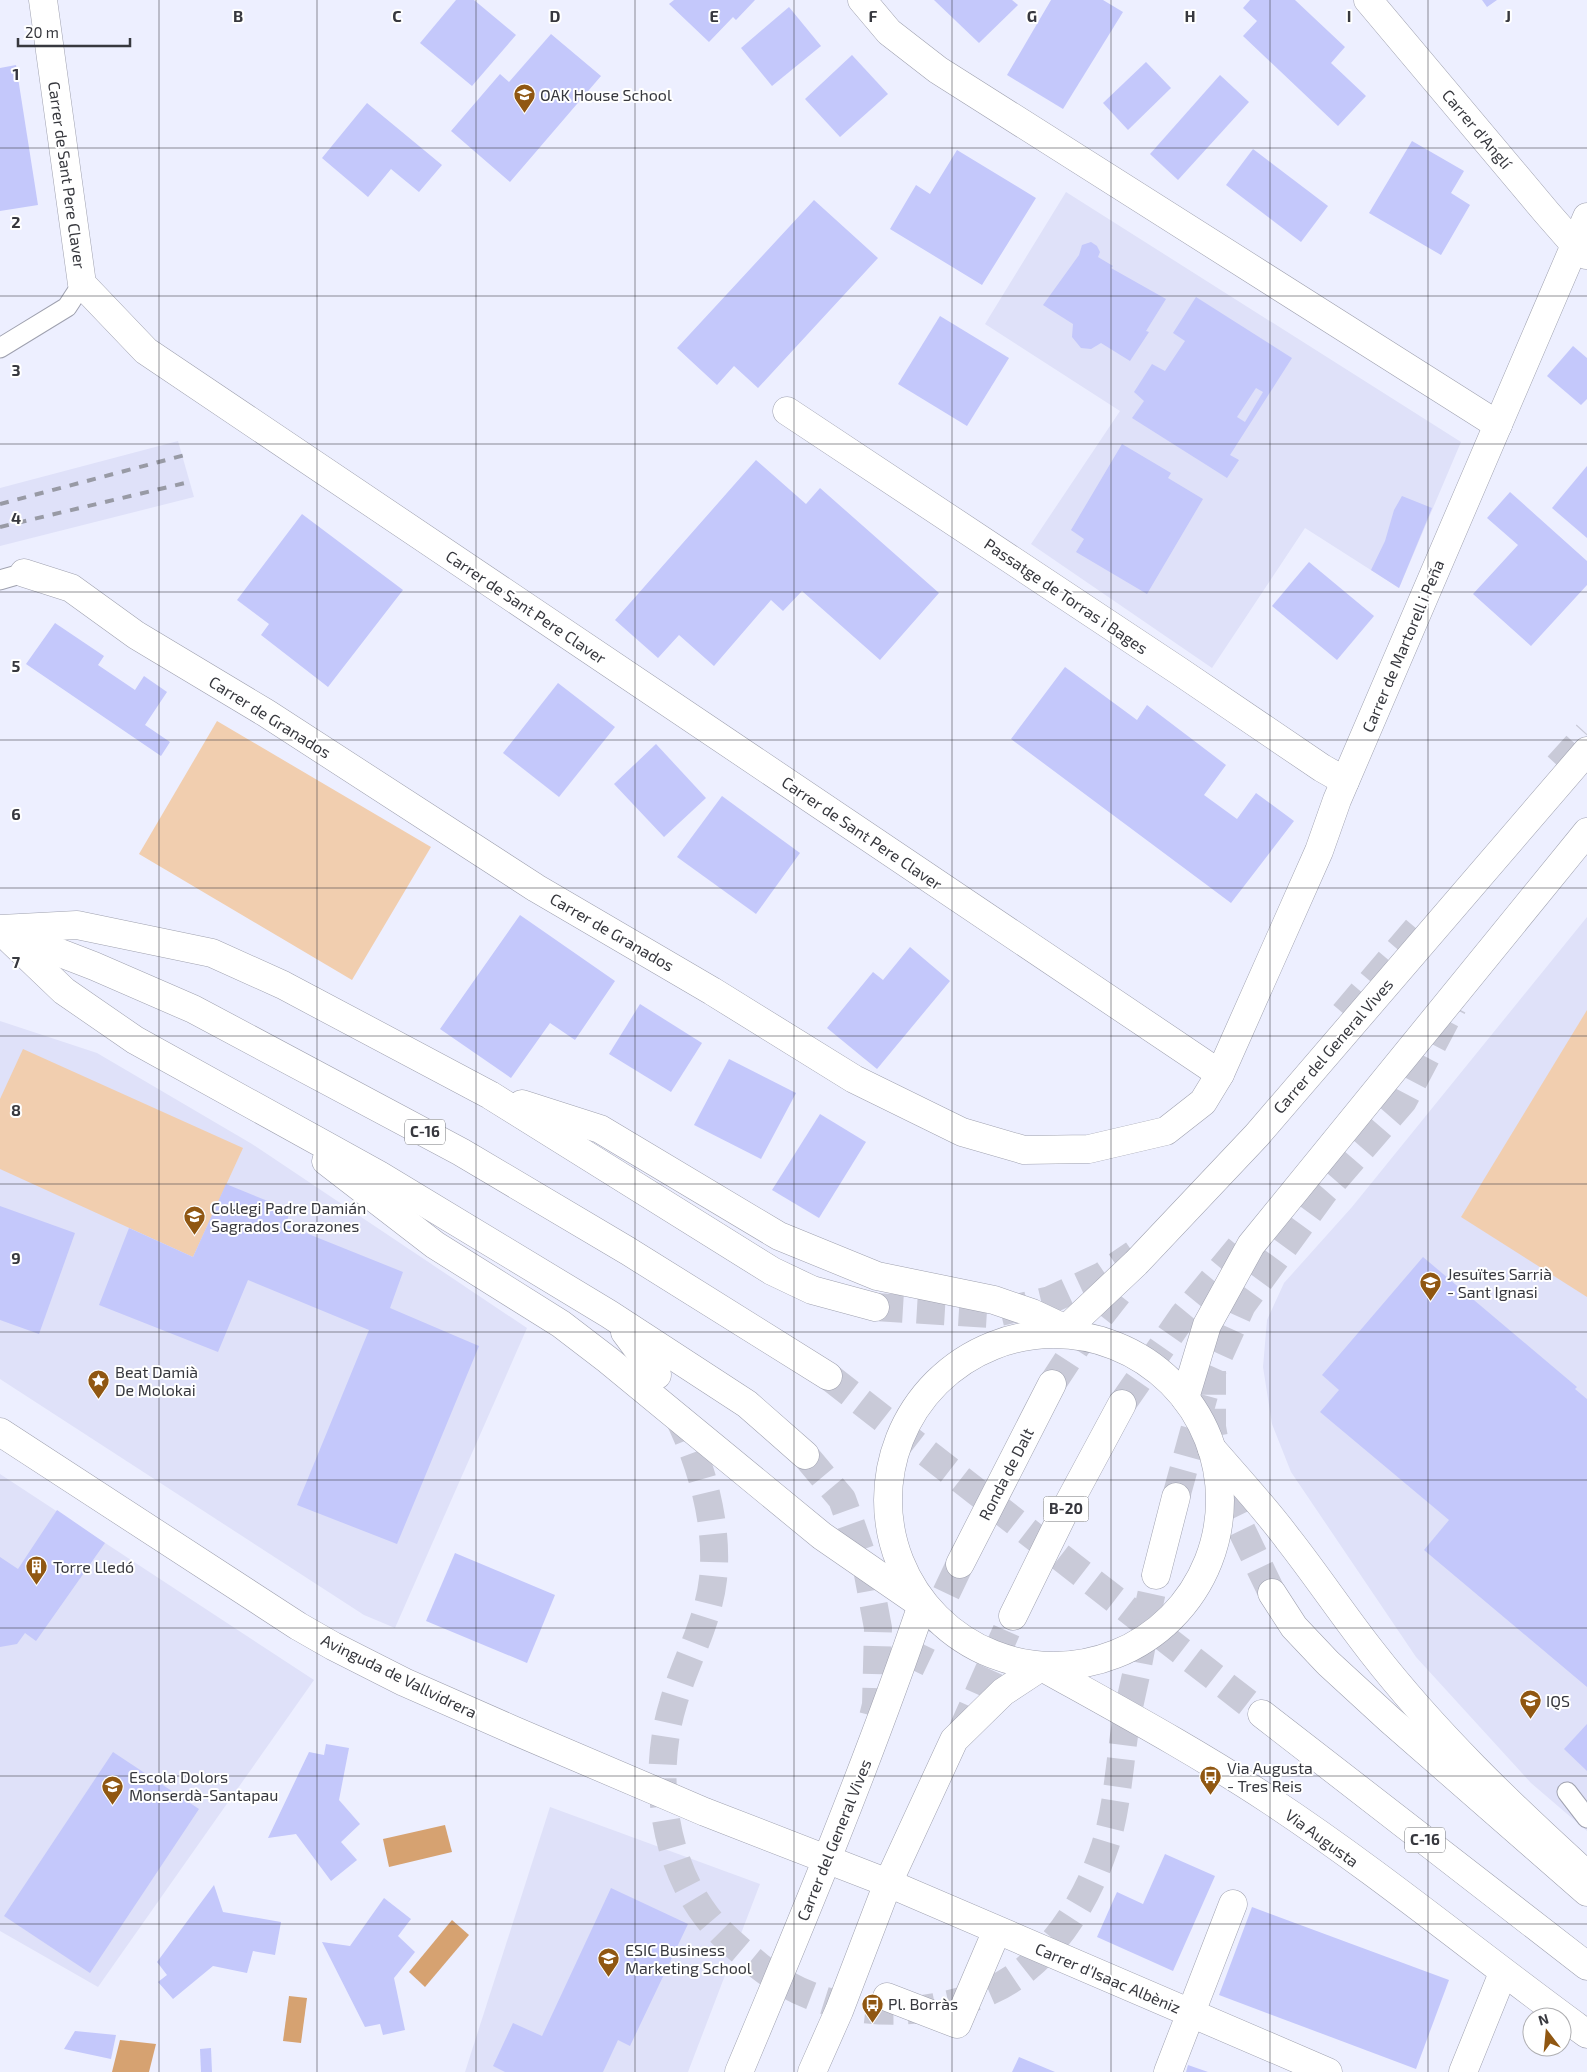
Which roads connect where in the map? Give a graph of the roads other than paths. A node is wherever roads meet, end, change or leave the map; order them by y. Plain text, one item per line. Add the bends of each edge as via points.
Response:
1 (43, 0) edge
2 (862, 0) edge
3 (1368, 0) edge
4 (1587, 217) edge
5 (1581, 251) edge
6 (82, 284) junction
7 (0, 348) edge
8 (787, 411) dead end
9 (1498, 425) junction
10 (12, 577) edge
11 (1587, 751) edge
12 (1345, 781) junction
13 (1587, 832) edge
14 (0, 930) edge
15 (1220, 1074) junction
16 (237, 1095) junction
17 (490, 1095) junction
18 (875, 1307) tunnel mouth
19 (609, 1314) junction
20 (1066, 1329) junction
21 (657, 1375) dead end
22 (828, 1376) tunnel mouth
23 (1052, 1384) tunnel mouth
24 (1185, 1398) junction
25 (1122, 1404) tunnel mouth
26 (0, 1432) edge
27 (1212, 1449) junction
28 (805, 1455) tunnel mouth
29 (1176, 1497) tunnel mouth
30 (960, 1564) tunnel mouth
31 (1156, 1575) tunnel mouth
32 (1272, 1593) tunnel mouth
33 (922, 1605) junction
34 (1012, 1616) tunnel mouth
35 (1041, 1667) junction
36 (1262, 1714) tunnel mouth
37 (1567, 1792) dead end
38 (1587, 1818) edge
39 (828, 1859) junction
40 (1587, 1874) edge
41 (888, 1883) junction
42 (1587, 1892) edge
43 (1233, 1904) dead end
44 (992, 1942) dead end
45 (1587, 1966) edge
46 (1503, 1973) junction
47 (887, 1997) dead end
48 (1190, 2013) junction
49 (1587, 2034) edge
50 (739, 2072) edge
51 (812, 2072) edge
52 (1168, 2072) edge
53 (1328, 2072) edge
54 (1463, 2072) edge

1 - 6 main road, Carrer de Sant Pere Claver
2 - 9 main road via 889,32 938,70
3 - 5 main road, Carrer d'Anglí
4 - 5 main road, Carrer de Martorell i Peña
5 - 9 main road, Carrer de Martorell i Peña
6 - 7 lane via 67,307
6 - 15 main road, Carrer de Sant Pere Claver via 146,351
8 - 12 main road, Passatge de Torras i Bages
9 - 12 main road, Carrer de Martorell i Peña
10 - 15 main road, Carrer de Granados via 71,588 136,635 266,713 536,888 854,1079 962,1132 1024,1150 1089,1149 1166,1131 1203,1102
11 - 20 main road, Carrer del General Vives via 1257,1135 1136,1263
12 - 15 main road, Carrer de Martorell i Peña via 1319,851
13 - 24 main road via 1251,1245 1207,1325
14 - 16 main road via 64,991 135,1040
14 - 17 main road via 77,925 212,953 283,985
14 - 22 main road, C-16 via 193,1009 461,1152 628,1251
16 - 19 main road via 379,1175
16 - 33 main road via 435,1245 561,1324 822,1536
17 - 18 main road via 772,1271 812,1290
17 - 20 main road via 600,1129 788,1240 877,1276 994,1300
19 - 21 main road
19 - 28 main road via 747,1404
20 - 24 main road via 1096,1336 1127,1349 1158,1371
20 - 33 main road via 1015,1338 983,1350 944,1376 924,1396 904,1427 891,1462 886,1499 888,1522 901,1566
23 - 30 main road, Ronda de Dalt
24 - 27 main road via 1201,1422
25 - 34 main road, B-20
26 - 39 main road, Avinguda de Vallvidrera via 333,1646 404,1682 550,1746
27 - 35 main road via 1221,1519 1214,1547 1194,1592 1161,1629 1118,1655 1064,1668
27 - 40 main road via 1288,1538 1372,1652 1412,1700 1466,1760
29 - 31 main road
32 - 42 main road via 1294,1626 1328,1663
33 - 35 main road via 942,1626 975,1648 1013,1664
33 - 39 main road, Carrer del General Vives via 889,1702
35 - 41 main road via 1004,1692 954,1740
35 - 46 main road, Via Augusta via 1127,1714 1271,1801 1398,1892
36 - 45 main road, C-16
37 - 38 lane
39 - 41 main road, Avinguda de Vallvidrera
39 - 50 main road, Carrer del General Vives
41 - 48 main road, Carrer d'Isaac Albèniz
41 - 51 main road
43 - 48 main road
44 - 47 main road via 957,2024
46 - 49 main road, Via Augusta
46 - 54 main road
48 - 52 main road
48 - 53 main road, Carrer d'Isaac Albèniz

